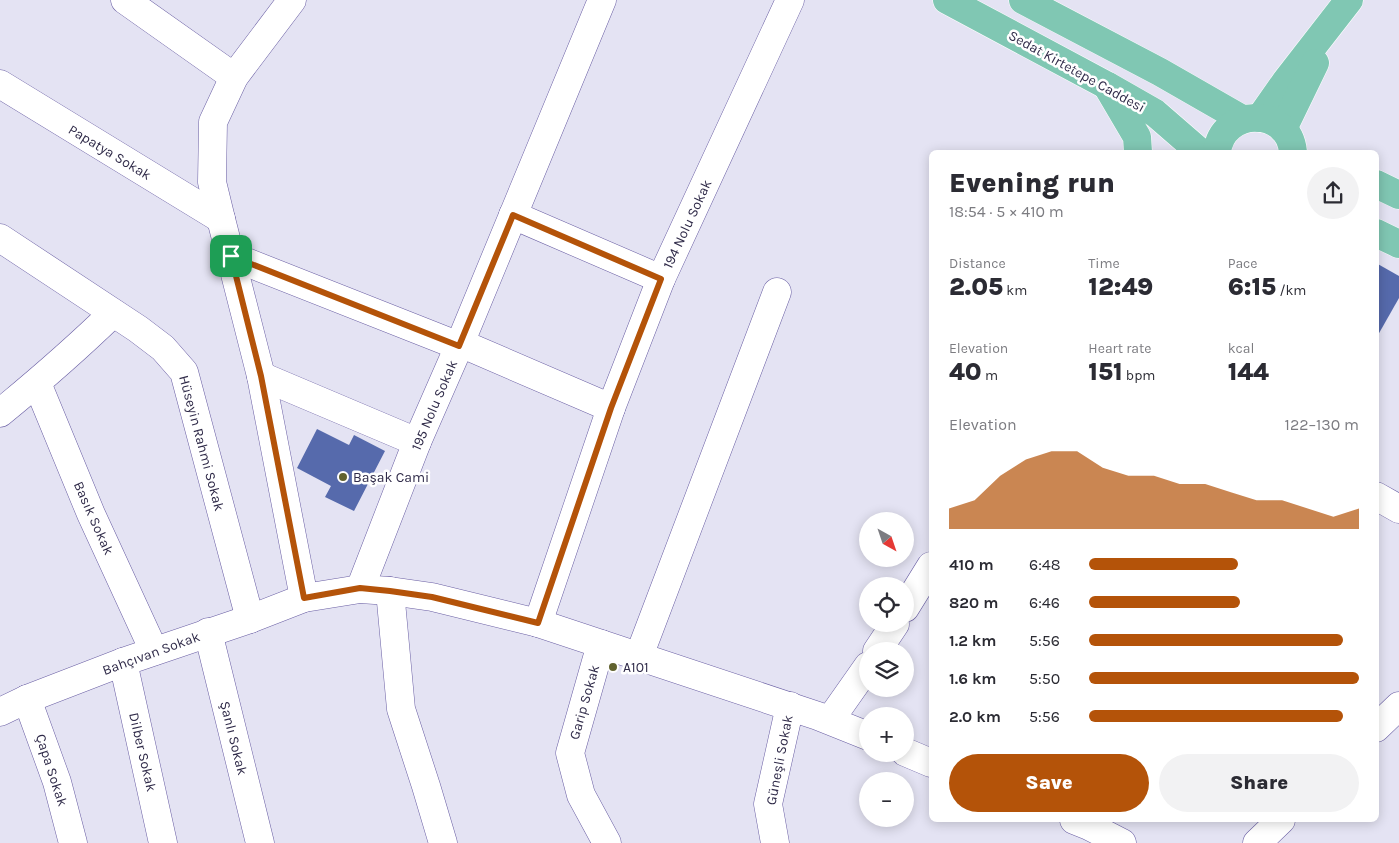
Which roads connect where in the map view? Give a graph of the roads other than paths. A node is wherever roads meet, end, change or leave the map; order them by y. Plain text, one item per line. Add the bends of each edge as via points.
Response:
1 (125, 0) edge
2 (292, 0) edge
3 (602, 0) edge
4 (790, 0) edge
5 (947, 0) edge
6 (1023, 0) edge
7 (1350, 0) edge
8 (234, 77) junction
9 (0, 84) edge
10 (1106, 85) junction
11 (1280, 135) edge
12 (1138, 150) edge
13 (1210, 150) edge
14 (1214, 150) edge
15 (1379, 185) edge
16 (1399, 195) edge
17 (513, 215) junction
18 (221, 219) junction
19 (1379, 234) edge
20 (0, 238) edge
21 (1399, 244) edge
22 (231, 256) junction
23 (661, 279) junction
24 (777, 292) dead end
25 (113, 313) junction
26 (459, 345) junction
27 (261, 376) junction
28 (37, 383) junction
29 (611, 408) junction
30 (0, 413) edge
31 (417, 442) junction
32 (1379, 498) edge
33 (1399, 509) edge
34 (929, 569) edge
35 (360, 588) junction
36 (390, 591) junction
37 (914, 593) edge
38 (304, 598) junction
39 (250, 619) junction
40 (538, 623) junction
41 (208, 632) junction
42 (601, 644) junction
43 (154, 651) junction
44 (639, 656) junction
45 (123, 662) junction
46 (859, 679) edge
47 (27, 699) junction
48 (790, 706) junction
49 (1399, 706) edge
50 (0, 712) edge
51 (830, 720) junction
52 (1379, 725) edge
53 (859, 732) edge
54 (914, 756) edge
55 (929, 762) edge
56 (1279, 822) edge
57 (1085, 827) edge
58 (73, 843) edge
59 (163, 843) edge
60 (260, 843) edge
61 (443, 843) edge
62 (607, 843) edge
63 (775, 843) edge
64 (1122, 843) edge
65 (1257, 843) edge

1 - 8 street
2 - 8 street
3 - 17 street, 195 Nolu Sokak
4 - 23 street, 194 Nolu Sokak
5 - 10 main road, Sedat Kirtetepe Caddesi
6 - 11 main road
7 - 11 main road via 1286,81
8 - 18 street via 213,122 212,182
9 - 18 street, Papatya Sokak
10 - 12 main road via 1137,137
10 - 13 main road, Sedat Kirtetepe Caddesi
11 - 14 main road via 1232,126 1223,134
15 - 16 main road
17 - 23 street
17 - 26 street, 195 Nolu Sokak
18 - 22 street
19 - 21 main road
20 - 25 street, Hüseyin Rahmi Sokak
22 - 26 street
22 - 27 street
23 - 29 street, 194 Nolu Sokak
24 - 44 street
25 - 28 street
25 - 39 street, Hüseyin Rahmi Sokak via 162,348 184,372
26 - 29 street
26 - 31 street, 195 Nolu Sokak
27 - 31 street
27 - 38 street
28 - 30 street
28 - 43 street, Basık Sokak via 91,514
29 - 40 street, 194 Nolu Sokak
31 - 35 street, 195 Nolu Sokak
32 - 33 street
34 - 37 street
35 - 36 street, Bahçıvan Sokak
35 - 38 street, Bahçıvan Sokak
36 - 40 street, Bahçıvan Sokak via 432,597
36 - 61 street via 401,709
38 - 39 street, Bahçıvan Sokak
39 - 41 street, Bahçıvan Sokak
40 - 42 street, Bahçıvan Sokak
41 - 43 street, Bahçıvan Sokak
41 - 60 street, Şanlı Sokak
42 - 44 street, Bahçıvan Sokak
42 - 62 street, Garip Sokak via 570,753 581,795
43 - 45 street, Bahçıvan Sokak
44 - 48 street, Bahçıvan Sokak
45 - 47 street, Bahçıvan Sokak
45 - 59 street, Dilber Sokak
46 - 51 street
47 - 50 street, Bahçıvan Sokak
47 - 58 street, Çapa Sokak via 58,782
48 - 51 street, Bahçıvan Sokak
48 - 63 street, Güneşli Sokak via 768,804
49 - 52 street
51 - 53 street, Bahçıvan Sokak
54 - 55 street
56 - 65 street
57 - 64 street

